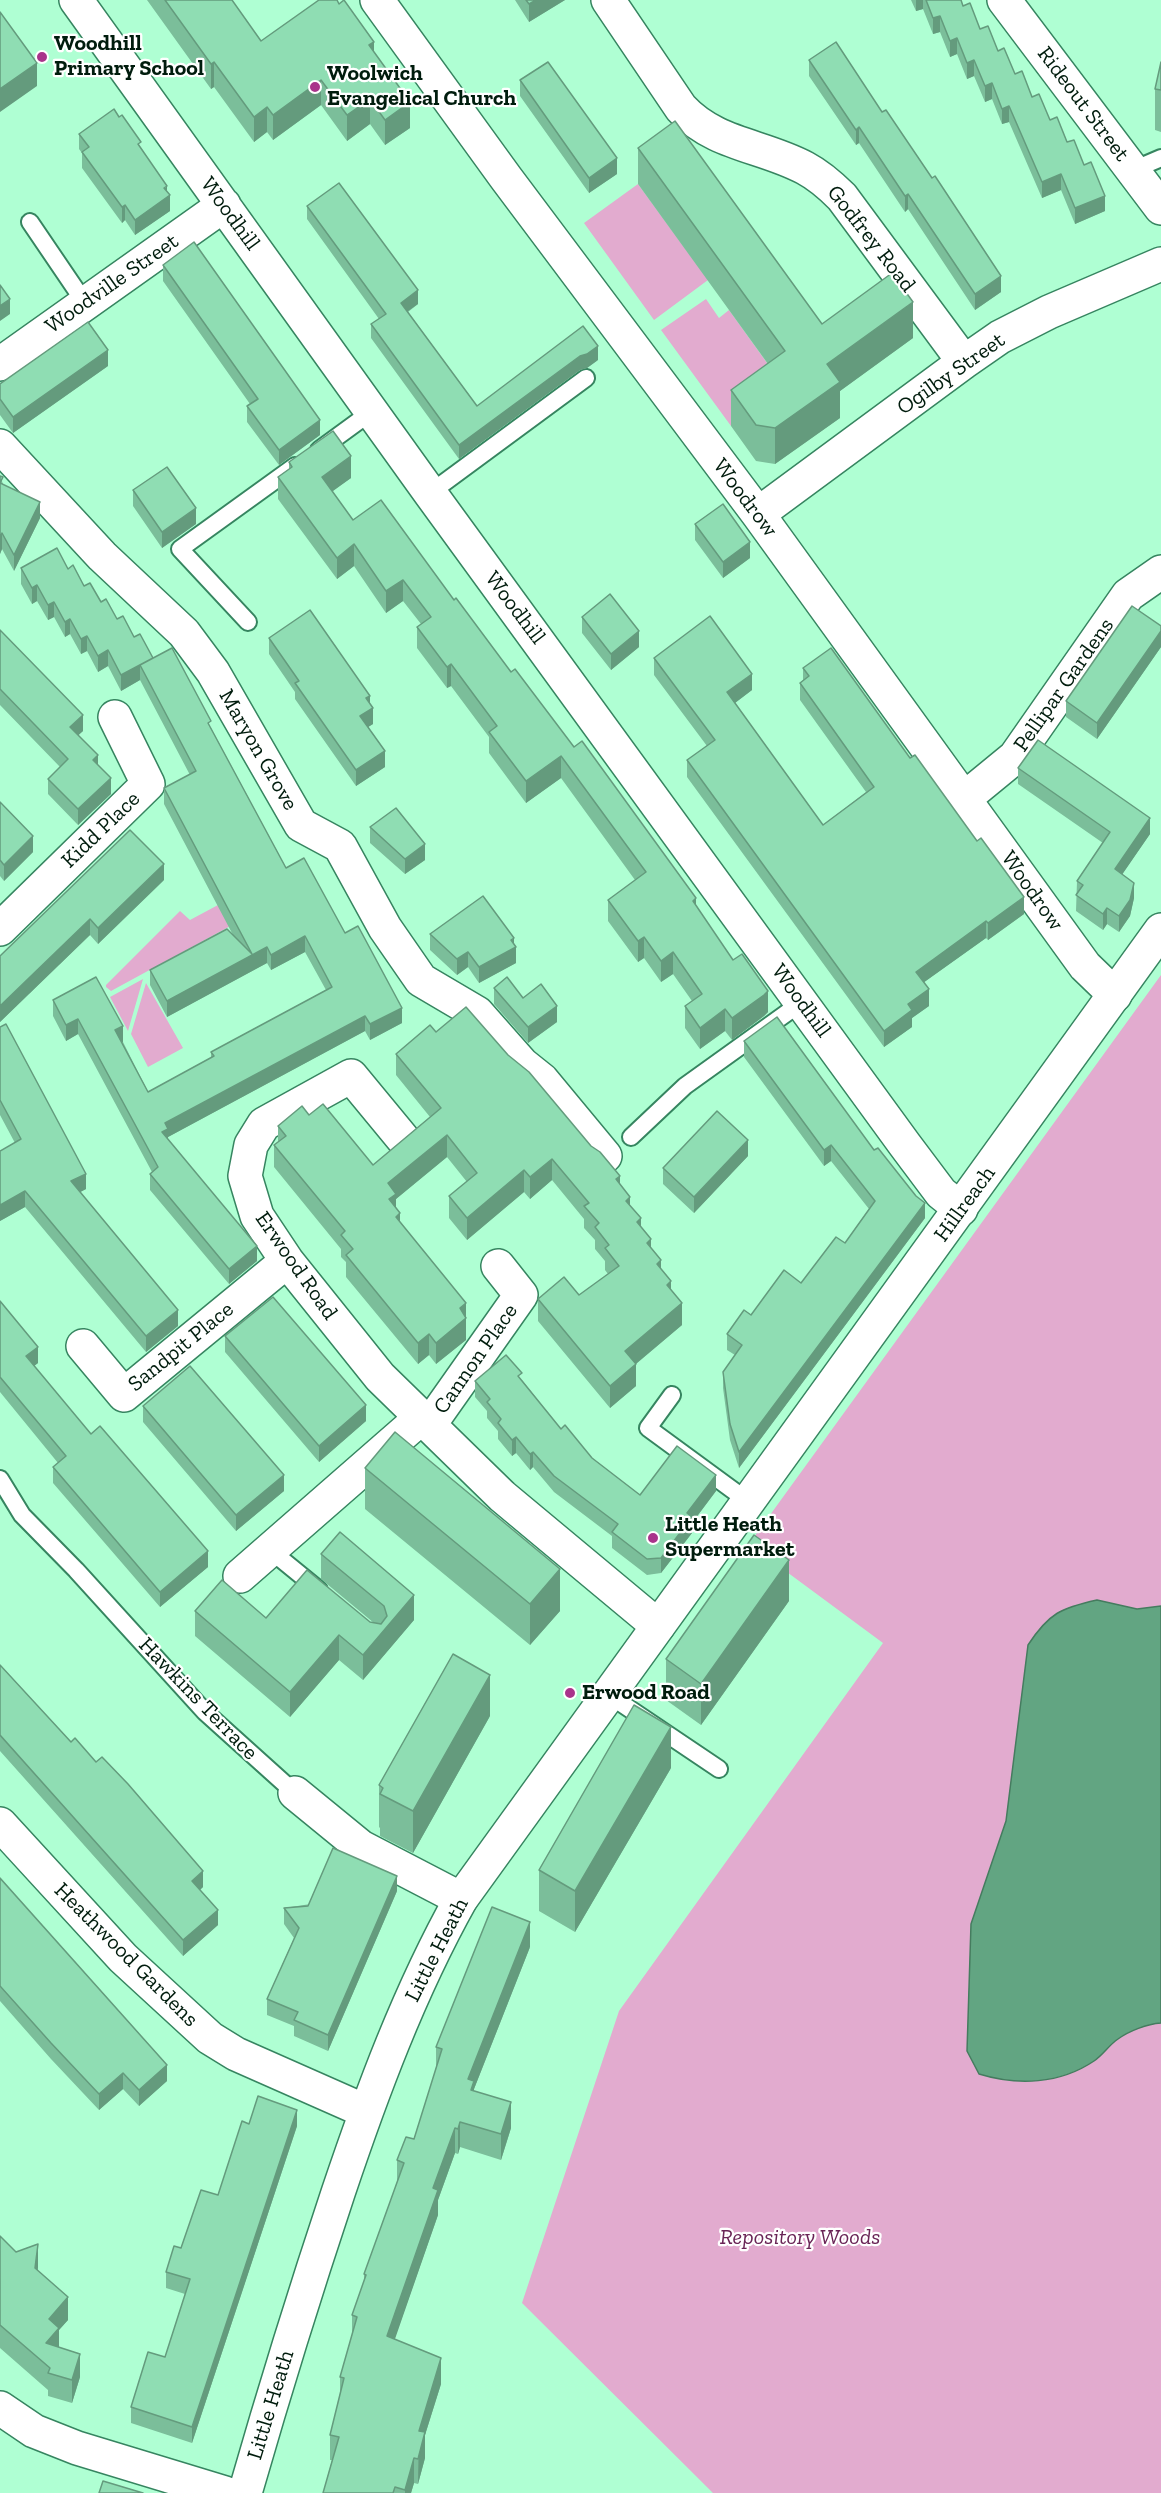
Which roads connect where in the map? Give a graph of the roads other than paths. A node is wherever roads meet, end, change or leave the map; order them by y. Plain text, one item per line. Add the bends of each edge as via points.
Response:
1 (77, 0) edge
2 (377, 0) edge
3 (608, 0) edge
4 (1004, 0) edge
5 (1147, 164) edge
6 (224, 205) junction
7 (1161, 208) edge
8 (30, 222) dead end
9 (1157, 273) edge
10 (86, 303) junction
11 (964, 362) junction
12 (0, 364) edge
13 (586, 378) dead end
14 (371, 412) junction
15 (0, 446) edge
16 (430, 493) junction
17 (758, 514) junction
18 (1158, 580) edge
19 (248, 622) dead end
20 (116, 717) dead end
21 (965, 798) junction
22 (1, 924) edge
23 (1161, 930) edge
24 (1115, 995) junction
25 (802, 1002) junction
26 (403, 1139) edge
27 (618, 1146) joint
28 (961, 1209) junction
29 (287, 1261) junction
30 (498, 1266) dead end
31 (82, 1346) dead end
32 (672, 1395) dead end
33 (426, 1420) junction
34 (0, 1479) edge
35 (758, 1489) junction
36 (270, 1550) junction
37 (240, 1576) dead end
38 (333, 1602) edge
39 (658, 1626) junction
40 (609, 1695) junction
41 (719, 1769) dead end
42 (296, 1793) joint
43 (0, 1824) edge
44 (461, 1899) junction
45 (365, 2111) junction
46 (0, 2408) edge
47 (225, 2493) edge
48 (245, 2493) edge

1 - 6 street, Woodhill
2 - 17 street, Woodrow
3 - 11 street, Godfrey Road via 694,122 711,133 803,167 842,196
4 - 5 street, Rideout Street
5 - 7 street, Rideout Street
6 - 10 street, Woodville Street
6 - 14 street, Woodhill
8 - 10 lane
9 - 11 street, Ogilby Street via 1049,312 1000,337
10 - 12 street, Woodville Street
11 - 17 street, Ogilby Street
13 - 16 lane
14 - 16 street, Woodhill
14 - 19 lane via 180,549
15 - 27 street, Maryon Grove via 102,556 184,633 224,691 301,825 340,846 385,928 421,981 477,1013 522,1064
16 - 25 street, Woodhill
17 - 21 street, Woodrow
18 - 21 street, Pellipar Gardens via 1128,595 1015,757
20 - 22 street, Kidd Place via 148,784
21 - 24 street, Woodrow via 1085,966
23 - 24 street, Hillreach
24 - 28 street, Hillreach
25 - 27 lane via 685,1086
25 - 28 street, Woodhill via 941,1193
26 - 29 street, Erwood Road via 351,1076 264,1124 251,1145 245,1176 257,1216
28 - 35 street, Hillreach
29 - 31 street, Sandpit Place via 124,1395
29 - 33 street, Erwood Road via 380,1377
30 - 33 street, Cannon Place via 521,1295
32 - 35 lane via 648,1428
33 - 36 street
33 - 39 street, Erwood Road via 502,1496
34 - 42 lane, Hawkins Terrace via 22,1515 205,1712
35 - 39 street, Little Heath
36 - 37 street
36 - 38 lane
39 - 40 street, Little Heath
40 - 41 lane
40 - 44 street, Little Heath
42 - 44 street, Hawkins Terrace via 361,1847
43 - 45 street, Heathwood Gardens via 123,1958 210,2038 275,2073
44 - 45 street, Little Heath via 413,1992
45 - 48 street, Little Heath via 298,2314
46 - 47 street via 34,2431 77,2448

